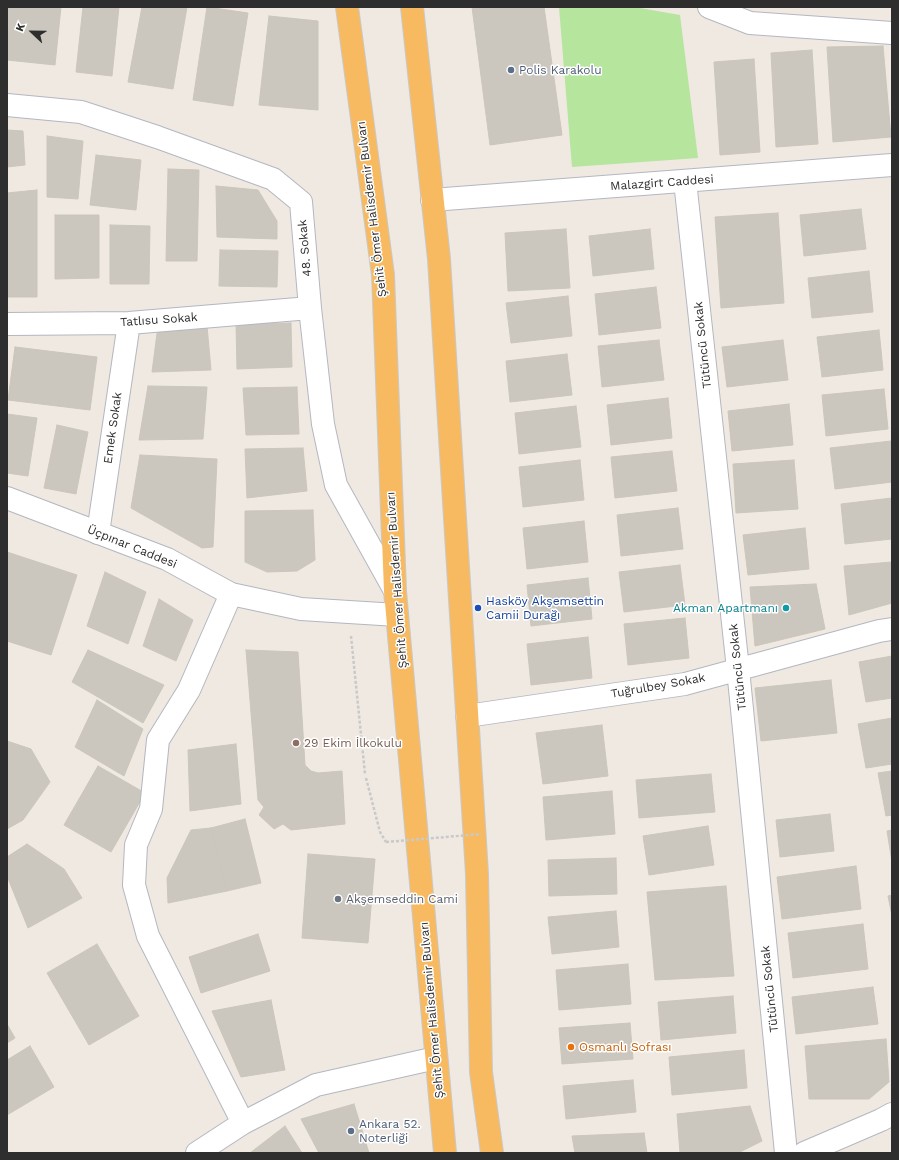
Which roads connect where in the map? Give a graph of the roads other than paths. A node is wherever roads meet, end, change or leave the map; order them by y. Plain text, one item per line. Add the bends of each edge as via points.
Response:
1 (347, 7) edge
2 (412, 7) edge
3 (709, 7) edge
4 (751, 15) edge
5 (892, 33) edge
6 (7, 105) edge
7 (892, 165) edge
8 (685, 181) junction
9 (432, 200) junction
10 (310, 308) junction
11 (129, 323) junction
12 (7, 324) edge
13 (7, 498) edge
14 (98, 532) junction
15 (395, 591) junction
16 (231, 594) junction
17 (397, 615) junction
18 (892, 629) edge
19 (738, 669) junction
20 (467, 716) junction
21 (436, 1058) junction
22 (892, 1114) edge
23 (243, 1123) junction
24 (196, 1153) edge
25 (445, 1153) edge
26 (492, 1153) edge
27 (786, 1153) edge
28 (804, 1153) edge

1 - 15 highway, Şehit Ömer Halisdemir Bulvarı via 383,275
2 - 9 highway
3 - 4 street
4 - 5 street
6 - 10 street, 48. Sokak via 81,112 274,179 301,202
7 - 8 street, Malazgirt Caddesi
8 - 9 street, Malazgirt Caddesi
8 - 19 street, Tütüncü Sokak
9 - 20 highway via 439,259
10 - 11 street, Tatlısu Sokak
10 - 15 street, 48. Sokak via 322,424 336,485
11 - 12 street, Tatlısu Sokak
11 - 14 street, Emek Sokak
13 - 14 street, Üçpınar Caddesi
14 - 16 street, Üçpınar Caddesi via 167,559
15 - 17 highway, Şehit Ömer Halisdemir Bulvarı
16 - 17 street, Üçpınar Caddesi via 301,609
16 - 23 street via 189,690 158,740 151,809 136,845 134,886 148,936
17 - 21 highway, Şehit Ömer Halisdemir Bulvarı
18 - 19 street, Tuğrulbey Sokak
19 - 20 street, Tuğrulbey Sokak via 685,684
19 - 27 street, Tütüncü Sokak
20 - 26 highway via 477,874 481,1072
21 - 23 street via 316,1085
21 - 25 highway, Şehit Ömer Halisdemir Bulvarı
22 - 28 street
23 - 24 street

